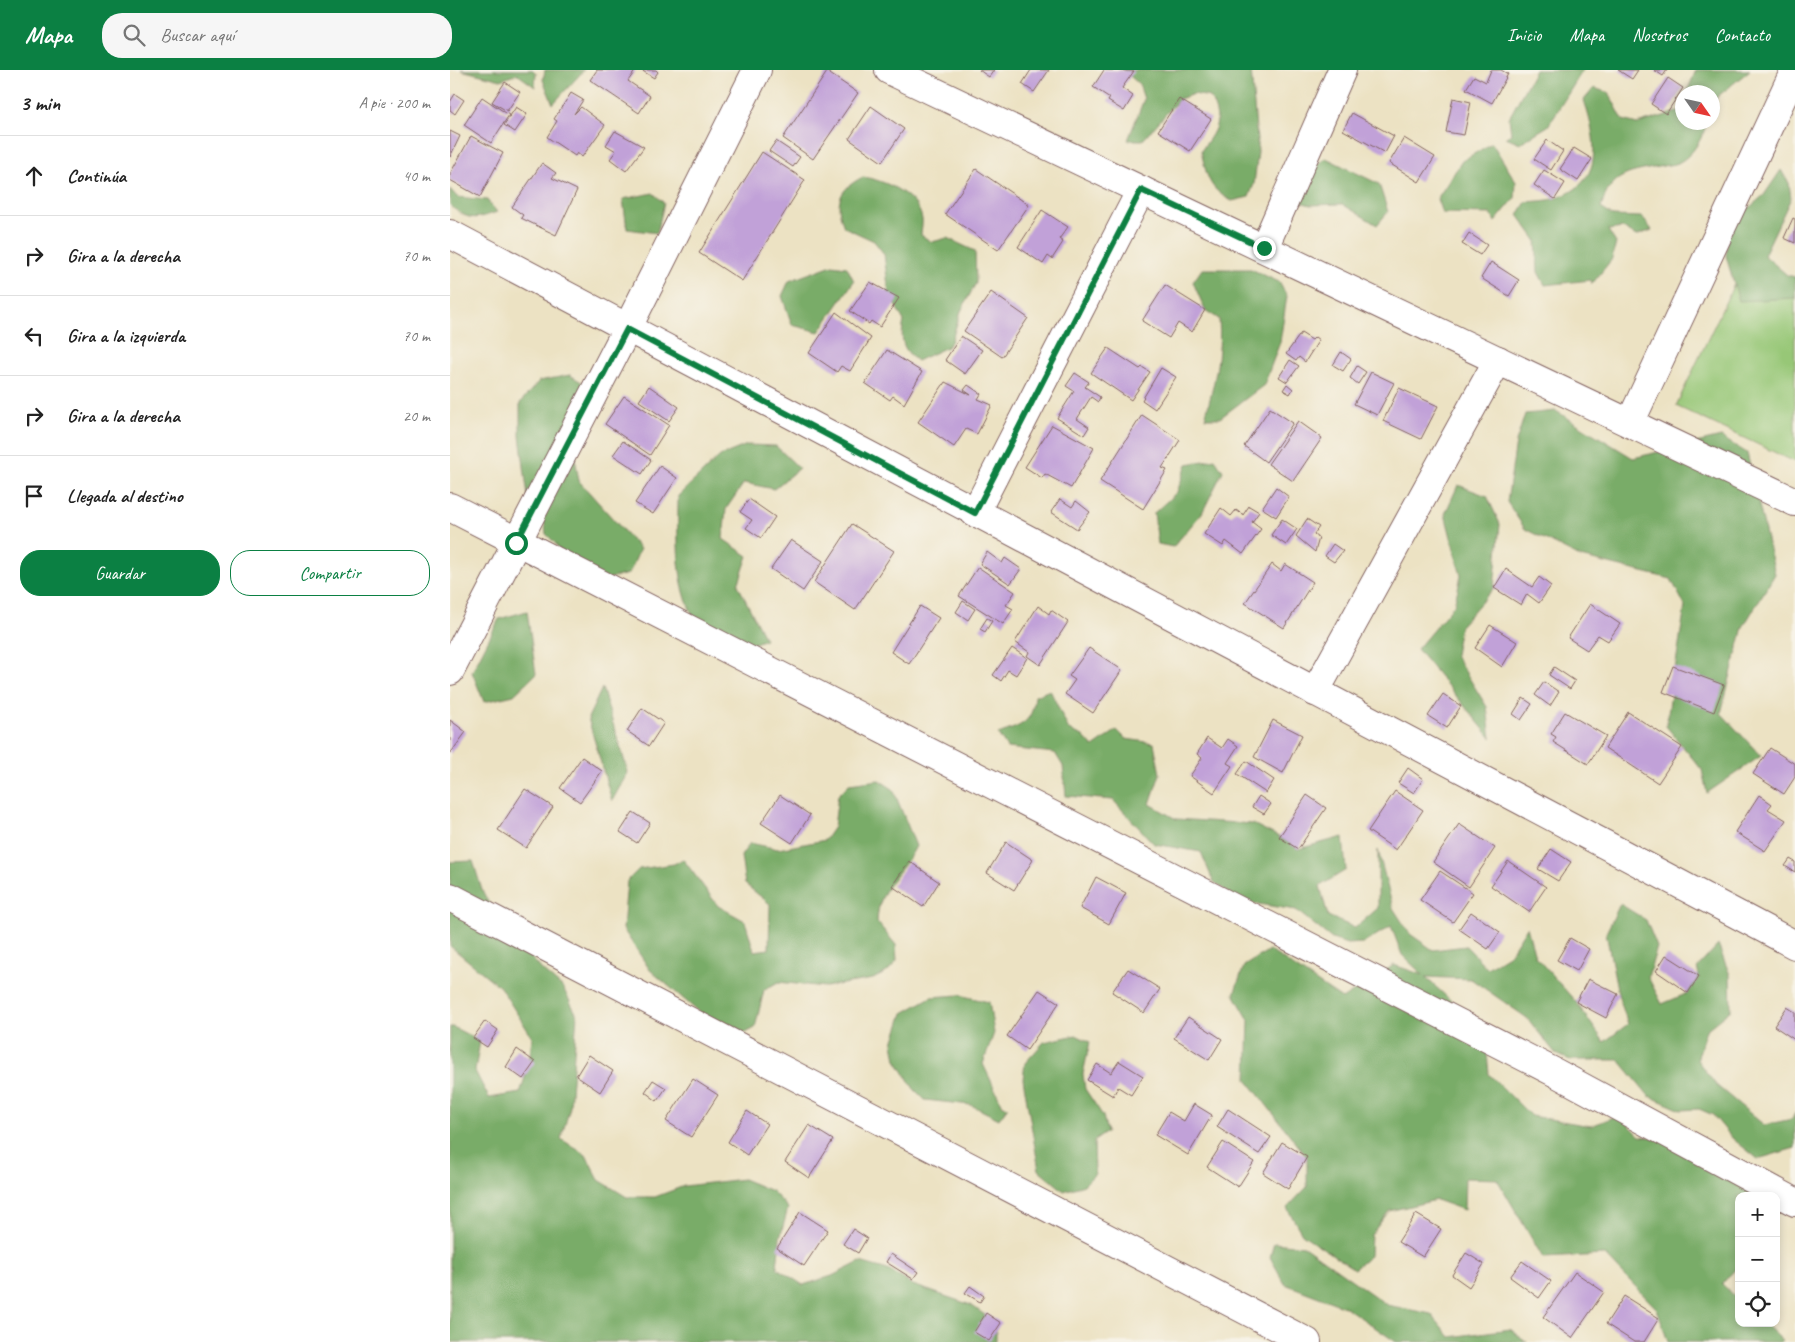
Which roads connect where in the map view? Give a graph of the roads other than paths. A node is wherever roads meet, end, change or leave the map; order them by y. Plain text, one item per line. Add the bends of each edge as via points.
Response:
1 (757, 70) edge
2 (889, 70) edge
3 (1342, 70) edge
4 (1795, 70) edge
5 (1141, 190) junction
6 (450, 234) edge
7 (1264, 248) junction
8 (627, 329) junction
9 (1498, 360) junction
10 (1630, 423) junction
11 (1795, 502) edge
12 (450, 507) edge
13 (975, 513) junction
14 (516, 543) junction
15 (450, 672) edge
16 (1315, 692) junction
17 (450, 897) edge
18 (1795, 945) edge
19 (1795, 1202) edge
20 (1307, 1342) edge

1 - 8 street
2 - 5 street
3 - 7 street
4 - 10 street
5 - 7 street
5 - 13 street
6 - 8 street
7 - 9 street
8 - 13 street
8 - 14 street
9 - 10 street
9 - 16 street
10 - 11 street
12 - 14 street
13 - 16 street
14 - 15 street
14 - 19 street via 1556,1073
16 - 18 street
17 - 20 street

